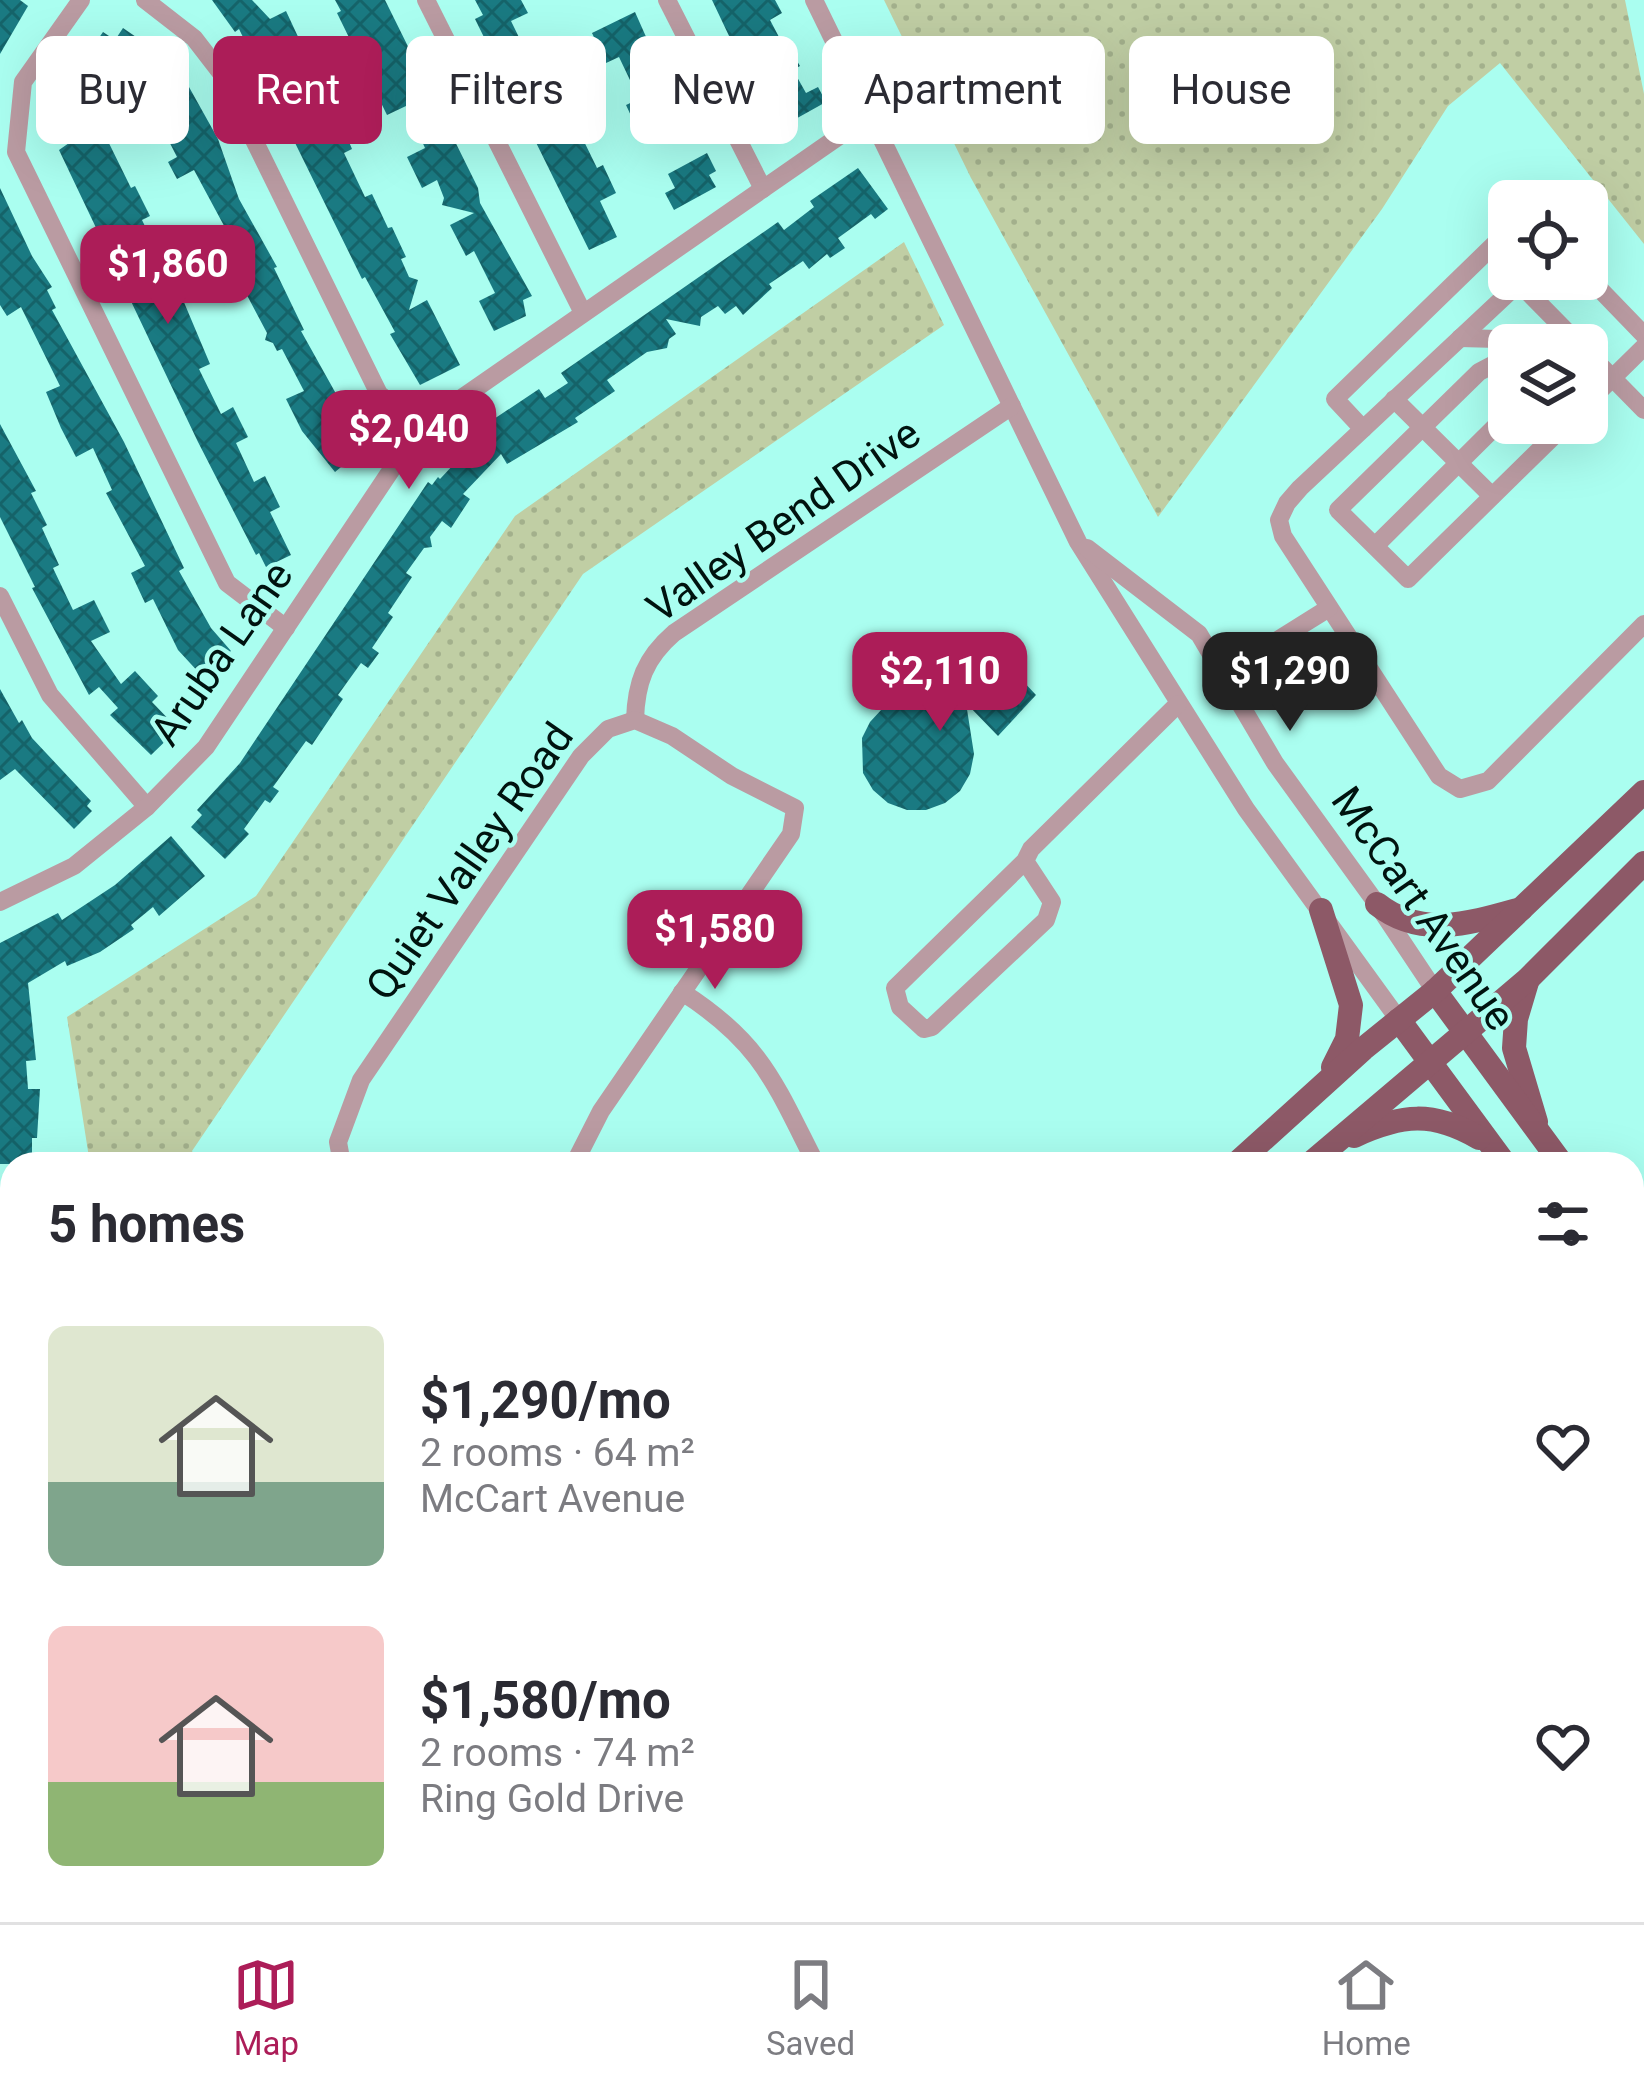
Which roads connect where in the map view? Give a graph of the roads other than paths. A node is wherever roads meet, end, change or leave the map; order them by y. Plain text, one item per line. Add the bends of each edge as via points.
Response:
1 (81, 0) edge
2 (145, 0) edge
3 (426, 0) edge
4 (668, 0) edge
5 (814, 0) edge
6 (832, 36) edge
7 (829, 144) edge
8 (885, 144) edge
9 (763, 189) junction
10 (1488, 250) edge
11 (1608, 297) edge
12 (1501, 300) edge
13 (1539, 300) edge
14 (583, 314) junction
15 (1561, 324) edge
16 (1644, 334) edge
17 (1460, 338) junction
18 (1488, 340) edge
19 (1644, 347) edge
20 (1488, 367) edge
21 (1608, 374) edge
22 (1612, 378) junction
23 (1608, 382) edge
24 (1394, 399) junction
25 (1012, 406) junction
26 (1644, 410) edge
27 (420, 427) junction
28 (1422, 428) junction
29 (1363, 429) junction
30 (1488, 434) edge
31 (1545, 444) edge
32 (1458, 463) junction
33 (1492, 496) junction
34 (1078, 542) junction
35 (1375, 546) junction
36 (0, 596) edge
37 (1330, 608) junction
38 (1644, 625) edge
39 (286, 628) junction
40 (1223, 674) junction
41 (1178, 704) junction
42 (635, 720) junction
43 (1644, 792) edge
44 (147, 807) junction
45 (1025, 861) junction
46 (1644, 863) edge
47 (0, 902) edge
48 (1377, 904) junction
49 (1523, 908) junction
50 (1321, 910) junction
51 (1527, 980) junction
52 (682, 992) junction
53 (1435, 992) junction
54 (1399, 1020) junction
55 (1463, 1034) junction
56 (1430, 1062) junction
57 (1324, 1082) junction
58 (1539, 1136) junction
59 (1330, 1147) junction
60 (340, 1152) edge
61 (580, 1152) edge
62 (810, 1152) edge
63 (1249, 1152) edge
64 (1324, 1152) edge
65 (1494, 1152) edge
66 (1496, 1152) edge
67 (1552, 1152) edge

1 - 39 street via 23,82 16,152 227,583
2 - 27 street via 194,38 220,73 379,394
3 - 14 street
4 - 9 street
5 - 6 street, McCart Avenue
7 - 9 street, Aruba Lane
8 - 25 street, McCart Avenue
9 - 14 street, Aruba Lane
10 - 29 street via 1335,399
11 - 16 street
12 - 17 street
13 - 15 street
14 - 27 street, Aruba Lane
17 - 18 street
17 - 24 street
19 - 22 street
20 - 28 street
21 - 22 street
22 - 23 street
22 - 26 street
24 - 28 street
24 - 29 street
25 - 34 street, McCart Avenue
25 - 42 street, Valley Bend Drive via 674,633 646,663
27 - 39 street, Aruba Lane
28 - 32 street
28 - 35 street via 1338,510
29 - 37 street via 1279,520
30 - 32 street
31 - 33 street
32 - 33 street
32 - 35 street
33 - 35 street via 1408,579
34 - 40 street, McCart Avenue via 1199,634
34 - 41 street, McCart Avenue
36 - 44 street via 50,694
37 - 38 street via 1439,776 1460,789 1488,782
37 - 40 street
39 - 44 street, Aruba Lane via 206,747
40 - 48 street, McCart Avenue via 1276,764
41 - 45 street
41 - 50 street, McCart Avenue
42 - 52 street, Quiet Valley Road via 795,808 791,834
42 - 60 street, Quiet Valley Road via 608,729 581,756 361,1080
43 - 49 main road
44 - 47 street, Aruba Lane via 74,866
45 - 45 street via 1052,910 924,1029 900,1007 895,988
46 - 51 main road
48 - 49 main road via 1430,926
48 - 53 street, McCart Avenue
49 - 53 main road
50 - 54 street, McCart Avenue
50 - 57 main road via 1351,1016
51 - 55 main road
51 - 58 main road via 1514,1048
52 - 61 street
52 - 62 street via 757,1054
53 - 54 main road
53 - 55 main road, McCart Avenue
54 - 56 main road, McCart Avenue
54 - 57 main road
55 - 56 main road
55 - 58 main road, McCart Avenue
56 - 59 main road
56 - 66 main road, McCart Avenue
57 - 63 main road
58 - 67 main road, McCart Avenue
59 - 64 main road
59 - 65 main road via 1404,1118 1454,1124

